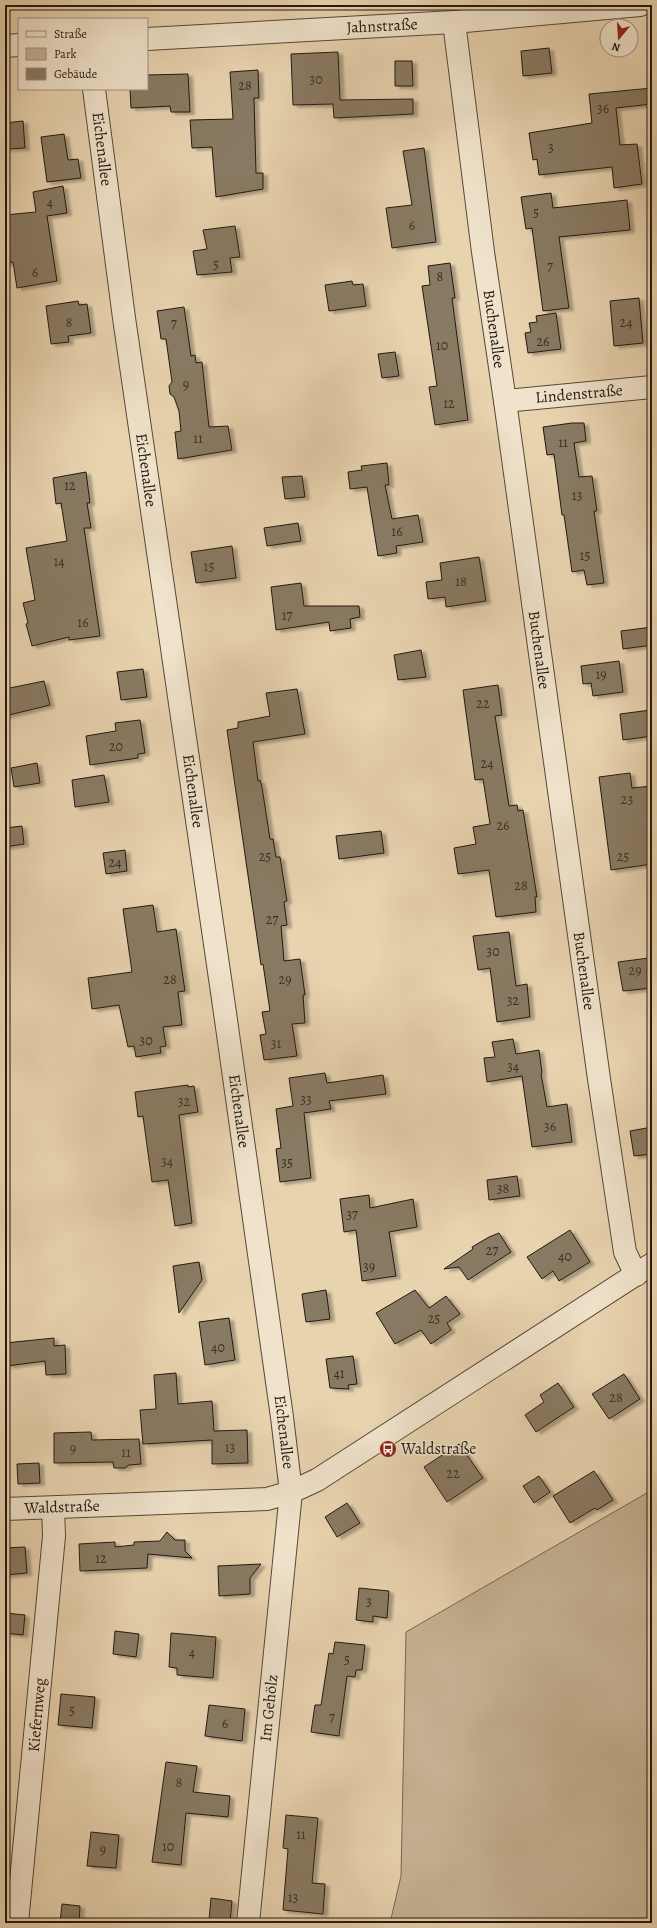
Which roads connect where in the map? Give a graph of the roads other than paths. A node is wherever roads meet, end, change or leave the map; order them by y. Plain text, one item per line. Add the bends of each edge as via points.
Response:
1 (640, 5) edge
2 (582, 8) edge
3 (454, 22) junction
4 (148, 39) edge
5 (18, 45) edge
6 (5, 46) edge
7 (94, 90) edge
8 (652, 387) edge
9 (505, 401) junction
10 (644, 1269) edge
11 (291, 1492) junction
12 (53, 1508) junction
13 (5, 1510) edge
14 (17, 1923) edge
15 (248, 1923) edge

1 - 2 street, Jahnstraße
2 - 3 street, Jahnstraße
3 - 4 street, Jahnstraße
3 - 9 street, Buchenallee
5 - 6 street
7 - 11 street, Eichenallee via 124,318
8 - 9 street, Lindenstraße
9 - 10 street, Buchenallee via 625,1252
10 - 11 street, Waldstraße via 398,1429 317,1480
11 - 12 street, Waldstraße via 267,1499
11 - 15 street, Im Gehölz
12 - 13 street, Waldstraße
12 - 14 street, Kiefernweg via 54,1536

